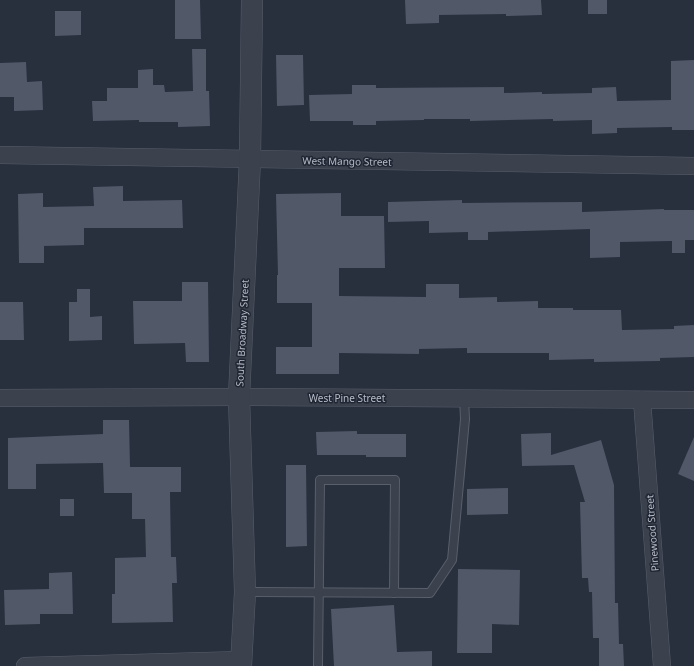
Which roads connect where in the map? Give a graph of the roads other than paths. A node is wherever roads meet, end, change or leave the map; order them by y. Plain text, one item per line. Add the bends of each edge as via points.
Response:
1 (252, 0) edge
2 (0, 155) edge
3 (250, 159) junction
4 (694, 166) edge
5 (239, 397) junction
6 (0, 398) edge
7 (464, 398) junction
8 (642, 400) junction
9 (694, 400) edge
10 (245, 592) junction
11 (319, 593) junction
12 (394, 593) junction
13 (241, 663) edge
14 (25, 666) edge
15 (318, 666) edge
16 (662, 666) edge

1 - 3 street, South Broadway Street
2 - 3 street, West Mango Street
3 - 4 street, West Mango Street
3 - 5 street, South Broadway Street
5 - 6 street, West Pine Street
5 - 7 street, West Pine Street
5 - 10 street, South Broadway Street
7 - 8 street, West Pine Street
7 - 12 lane via 465,419 452,560 430,593
8 - 9 street, West Pine Street
8 - 16 street, Pinewood Street
10 - 11 lane
10 - 13 street, South Broadway Street
11 - 12 lane
11 - 12 lane via 320,480 395,480
11 - 15 lane
13 - 14 street

